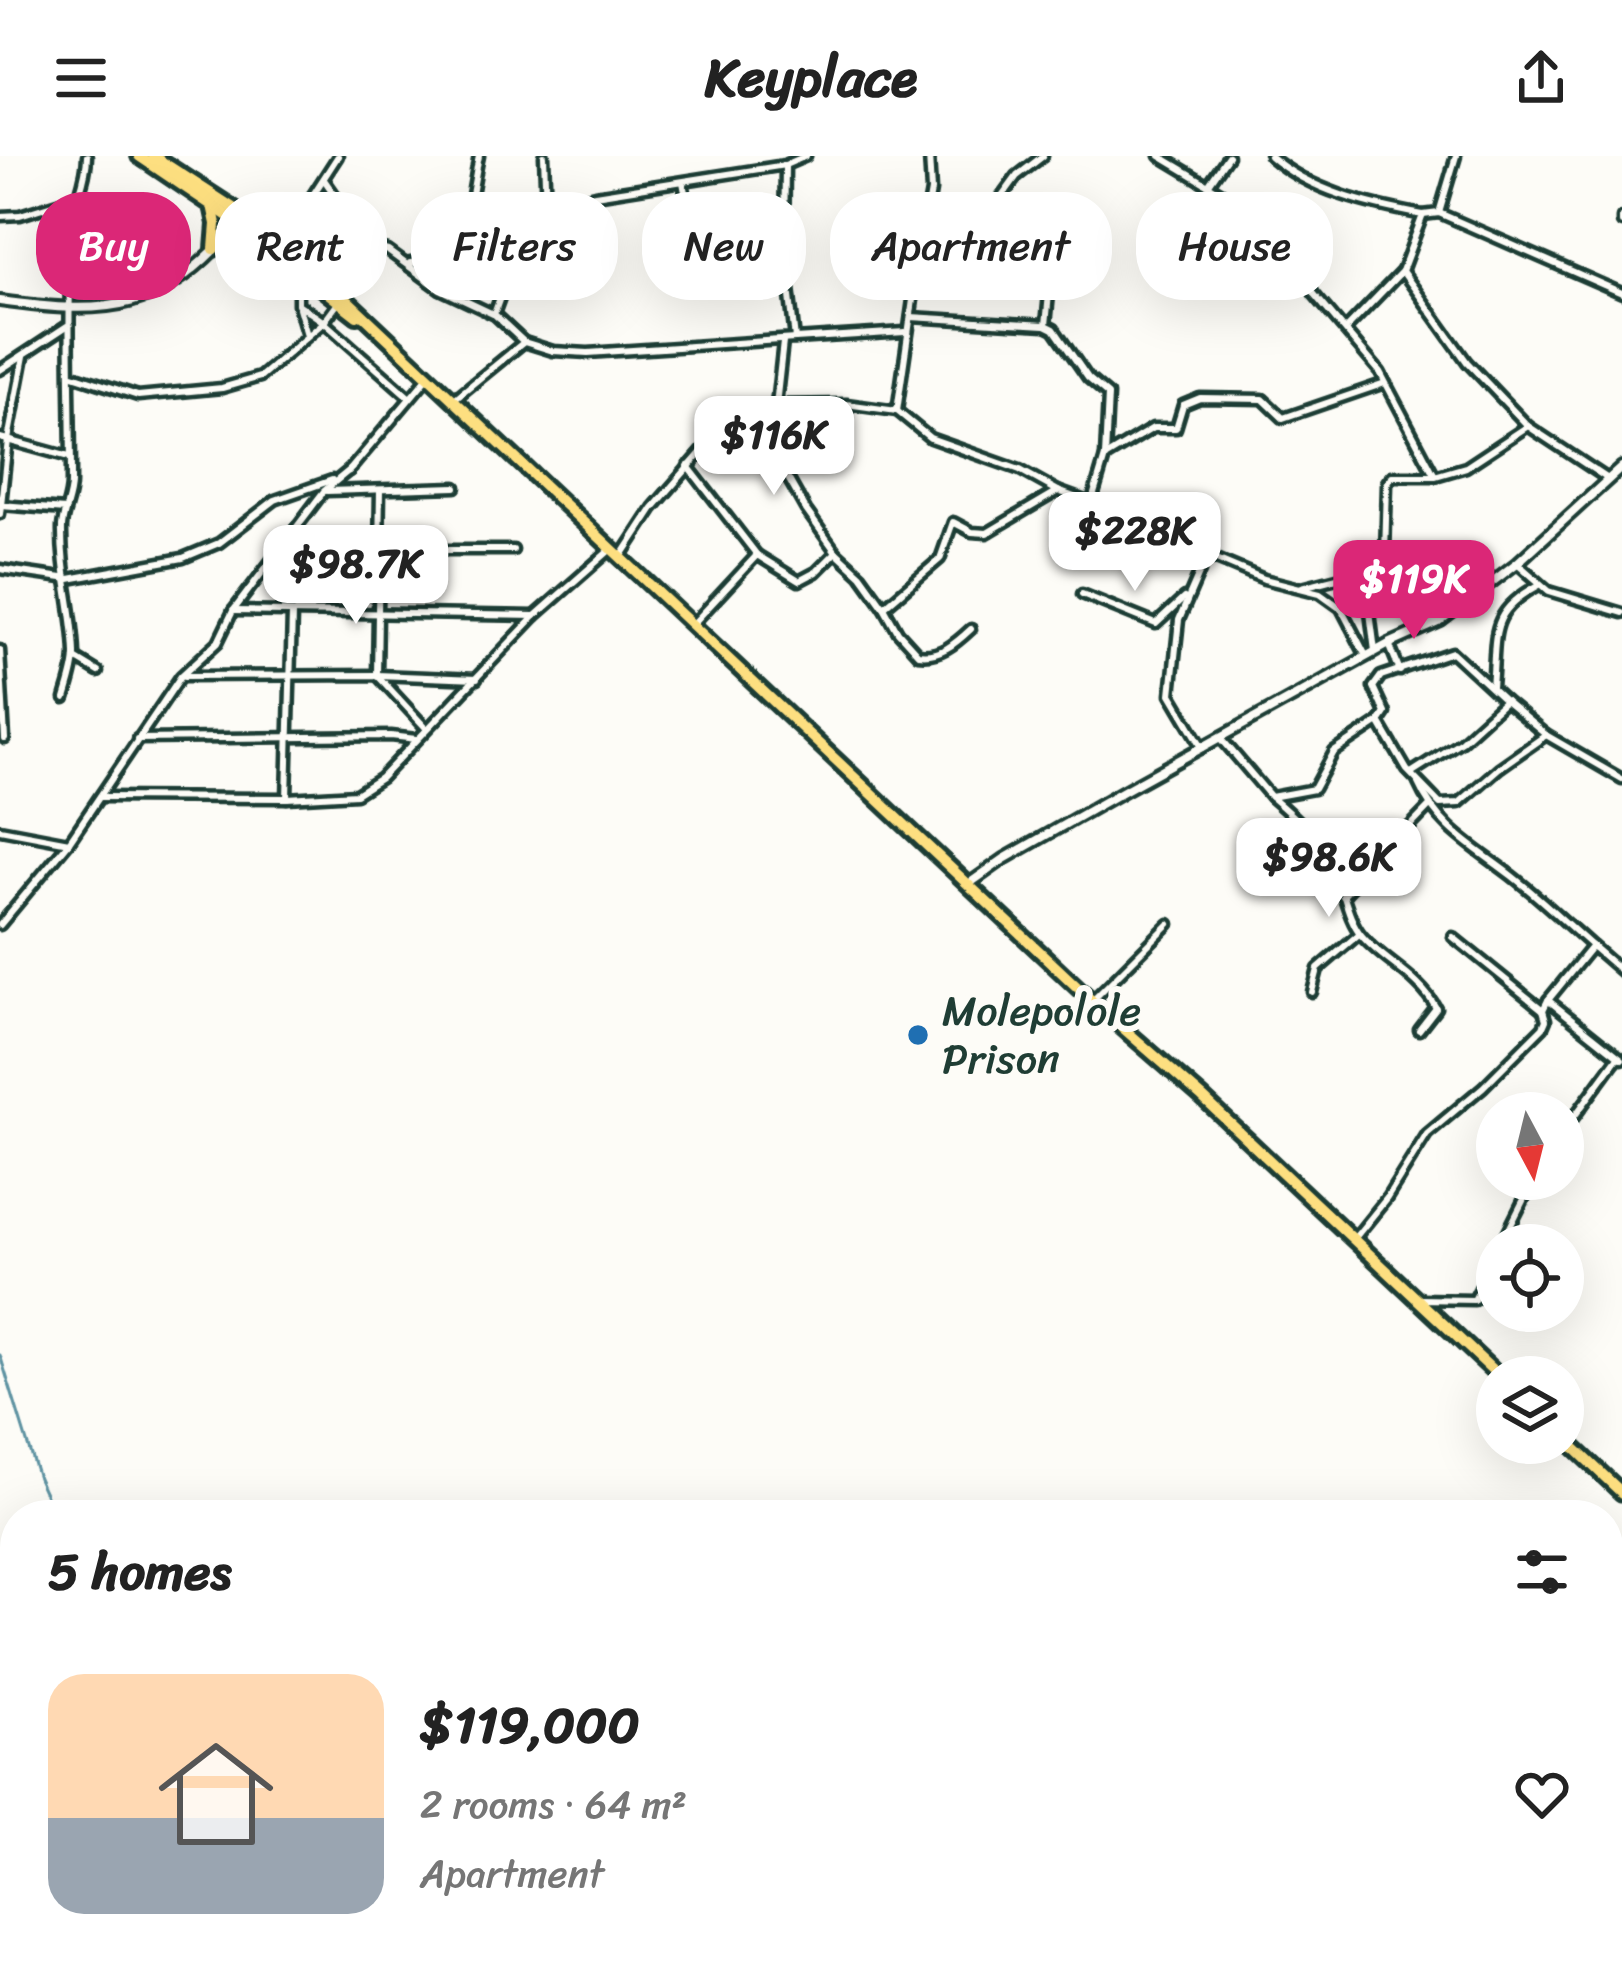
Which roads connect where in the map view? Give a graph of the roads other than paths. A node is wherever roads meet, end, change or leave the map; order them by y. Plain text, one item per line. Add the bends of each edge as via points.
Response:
1 (87, 156) edge
2 (139, 156) edge
3 (153, 156) edge
4 (338, 156) edge
5 (479, 156) edge
6 (544, 156) edge
7 (806, 156) edge
8 (929, 156) edge
9 (1043, 156) edge
10 (1160, 156) edge
11 (1228, 156) edge
12 (1270, 156) edge
13 (1456, 156) edge
14 (785, 165) junction
15 (324, 180) junction
16 (683, 182) junction
17 (1208, 185) junction
18 (81, 192) edge
19 (316, 192) edge
20 (333, 192) edge
21 (472, 192) edge
22 (545, 192) edge
23 (615, 192) edge
24 (685, 192) edge
25 (931, 192) edge
26 (1005, 192) edge
27 (215, 200) edge
28 (211, 204) junction
29 (215, 206) edge
30 (36, 208) edge
31 (1438, 213) junction
32 (1423, 215) junction
33 (2, 216) edge
34 (215, 220) edge
35 (215, 248) edge
36 (387, 251) edge
37 (406, 263) junction
38 (411, 263) edge
39 (1402, 271) junction
40 (1622, 293) edge
41 (68, 300) edge
42 (298, 300) edge
43 (333, 300) edge
44 (346, 300) edge
45 (499, 300) edge
46 (914, 300) edge
47 (1048, 300) edge
48 (0, 301) edge
49 (298, 304) junction
50 (338, 304) junction
51 (68, 310) junction
52 (494, 314) junction
53 (911, 317) junction
54 (324, 322) junction
55 (370, 324) junction
56 (67, 325) junction
57 (1046, 325) junction
58 (1347, 328) junction
59 (906, 332) junction
60 (307, 335) junction
61 (795, 339) junction
62 (524, 342) junction
63 (783, 342) junction
64 (24, 356) junction
65 (0, 370) edge
66 (73, 375) junction
67 (428, 377) junction
68 (1385, 383) junction
69 (410, 398) junction
70 (453, 400) junction
71 (776, 405) junction
72 (897, 411) junction
73 (754, 418) junction
74 (1528, 427) junction
75 (4, 439) edge
76 (69, 457) junction
77 (1106, 457) junction
78 (688, 466) junction
79 (352, 468) junction
80 (1620, 471) edge
81 (1435, 476) junction
82 (1608, 479) junction
83 (456, 487) dead end
84 (380, 490) junction
85 (324, 491) junction
86 (1058, 491) junction
87 (1, 505) edge
88 (1091, 505) junction
89 (65, 510) junction
90 (0, 514) edge
91 (279, 550) junction
92 (513, 550) dead end
93 (380, 551) junction
94 (836, 552) junction
95 (615, 554) junction
96 (757, 555) junction
97 (1208, 555) junction
98 (1517, 563) junction
99 (0, 569) edge
100 (62, 577) junction
101 (1539, 585) junction
102 (1302, 587) junction
103 (1367, 590) junction
104 (1384, 590) junction
105 (1082, 594) dead end
106 (1187, 596) junction
107 (884, 607) junction
108 (233, 611) junction
109 (1622, 613) edge
110 (292, 614) junction
111 (377, 615) junction
112 (535, 616) junction
113 (1441, 622) junction
114 (692, 625) junction
115 (971, 629) dead end
116 (1388, 644) junction
117 (0, 650) edge
118 (1371, 657) junction
119 (75, 658) junction
120 (1400, 670) junction
121 (98, 671) dead end
122 (288, 674) junction
123 (377, 675) junction
124 (182, 676) junction
125 (477, 679) junction
126 (1492, 687) junction
127 (65, 699) dead end
128 (1505, 701) junction
129 (1379, 722) junction
130 (426, 728) junction
131 (1546, 735) junction
132 (288, 737) junction
133 (1220, 737) junction
134 (4, 739) dead end
135 (137, 739) junction
136 (416, 740) junction
137 (1203, 748) junction
138 (1411, 773) junction
139 (1622, 779) edge
140 (1418, 783) junction
141 (100, 797) junction
142 (1270, 797) junction
143 (287, 798) junction
144 (1428, 808) junction
145 (0, 829) edge
146 (69, 842) junction
147 (970, 883) junction
148 (1342, 896) junction
149 (1169, 924) dead end
150 (0, 925) edge
151 (1359, 934) junction
152 (1453, 937) dead end
153 (1592, 946) junction
154 (1622, 972) edge
155 (1312, 992) dead end
156 (1548, 1000) junction
157 (1092, 1001) junction
158 (1543, 1010) junction
159 (1419, 1030) dead end
160 (1620, 1058) edge
161 (1584, 1105) edge
162 (1354, 1239) junction
163 (1476, 1296) edge
164 (1416, 1298) junction
165 (1478, 1356) edge
166 (1584, 1457) edge
167 (1622, 1493) edge

1 - 18 street
2 - 28 main road
3 - 27 main road
4 - 15 street
5 - 21 street
6 - 22 street
7 - 14 street
8 - 25 street
9 - 26 street
10 - 17 street
11 - 17 street
12 - 32 street via 1311,183
13 - 31 street
14 - 16 street
14 - 61 street
15 - 19 street
15 - 20 street
16 - 23 street
16 - 24 street
17 - 58 street via 1250,210
28 - 29 main road
28 - 34 main road
30 - 33 street
31 - 32 street
31 - 40 street
32 - 39 street
35 - 51 street via 151,296
36 - 37 street
37 - 38 street
37 - 52 street
39 - 58 street
39 - 74 street via 1467,362
41 - 51 street
42 - 49 street
43 - 50 main road
44 - 55 main road
45 - 52 street
46 - 53 street
47 - 57 street
48 - 51 street
49 - 54 street
49 - 60 street
50 - 54 street
50 - 55 main road
51 - 56 street
52 - 62 street
53 - 57 street
53 - 59 street
54 - 60 street
54 - 69 street
55 - 67 main road
56 - 64 street
56 - 66 street
57 - 77 street via 1106,391
58 - 68 street
59 - 61 street
59 - 72 street
60 - 66 street via 260,377 222,388 138,396
61 - 63 street
62 - 63 street via 589,353
62 - 70 street
63 - 71 street
64 - 65 street
64 - 75 street
66 - 76 street
67 - 69 street
67 - 70 main road
68 - 77 street via 1283,418 1263,399 1200,398 1183,405 1176,428 1153,428
68 - 81 street
69 - 79 street
70 - 95 main road
71 - 72 street
71 - 73 street
72 - 86 street via 930,438
73 - 78 street
73 - 94 street
74 - 81 street via 1466,467
74 - 82 street
75 - 76 street
75 - 87 street
76 - 89 street
77 - 88 street
78 - 95 street
78 - 96 street
79 - 85 street
79 - 100 street via 275,500 219,543 183,558
80 - 82 street
81 - 104 street via 1392,476 1388,484
82 - 98 street
83 - 84 street
84 - 85 street
84 - 93 street
85 - 91 street
86 - 88 street
86 - 107 street via 987,533 953,522 940,559
87 - 89 street
87 - 90 street
88 - 97 street
89 - 100 street
91 - 93 street
91 - 108 street
92 - 93 street
93 - 111 street
94 - 96 street via 799,581
94 - 107 street
95 - 112 street
95 - 114 main road
96 - 114 street
97 - 102 street
97 - 106 street
98 - 101 street
98 - 113 street
99 - 100 street
100 - 119 street
101 - 109 street
101 - 126 street via 1503,610
102 - 103 street via 1342,577
102 - 118 street via 1340,608
103 - 104 street
103 - 118 street
104 - 113 street via 1427,597
105 - 106 street via 1156,624
106 - 137 street via 1171,694
107 - 115 street via 918,654 951,647
108 - 110 street
108 - 124 street via 218,642
110 - 111 street
110 - 122 street
111 - 112 street
111 - 123 street
112 - 125 street
113 - 116 street
114 - 147 main road
116 - 118 street
116 - 120 street
117 - 134 street
118 - 133 street
119 - 121 street
119 - 127 street
120 - 126 street via 1452,652
120 - 129 street via 1375,682
122 - 123 street
122 - 124 street
122 - 132 street
123 - 125 street
123 - 130 street
124 - 135 street
125 - 130 street
126 - 128 street
128 - 131 street
128 - 138 street
129 - 138 street
129 - 142 street via 1334,752 1314,789
130 - 136 street
131 - 139 street
131 - 140 street via 1454,806
132 - 135 street
132 - 136 street
132 - 143 street
133 - 137 street
133 - 142 street
135 - 141 street
136 - 143 street via 356,794
137 - 147 street
138 - 140 street
140 - 144 street
141 - 143 street
141 - 146 street
142 - 148 street via 1316,838
144 - 148 street
144 - 153 street
145 - 146 street
146 - 150 street
147 - 157 main road
148 - 151 street
149 - 157 street
151 - 155 street via 1318,969
151 - 159 street via 1431,999 1436,1008
152 - 158 street
153 - 154 street
153 - 156 street
156 - 158 street
156 - 160 street
157 - 162 main road
158 - 162 street via 1543,1027 1426,1133
160 - 161 street
162 - 164 main road
163 - 164 street
164 - 165 main road
166 - 167 main road

